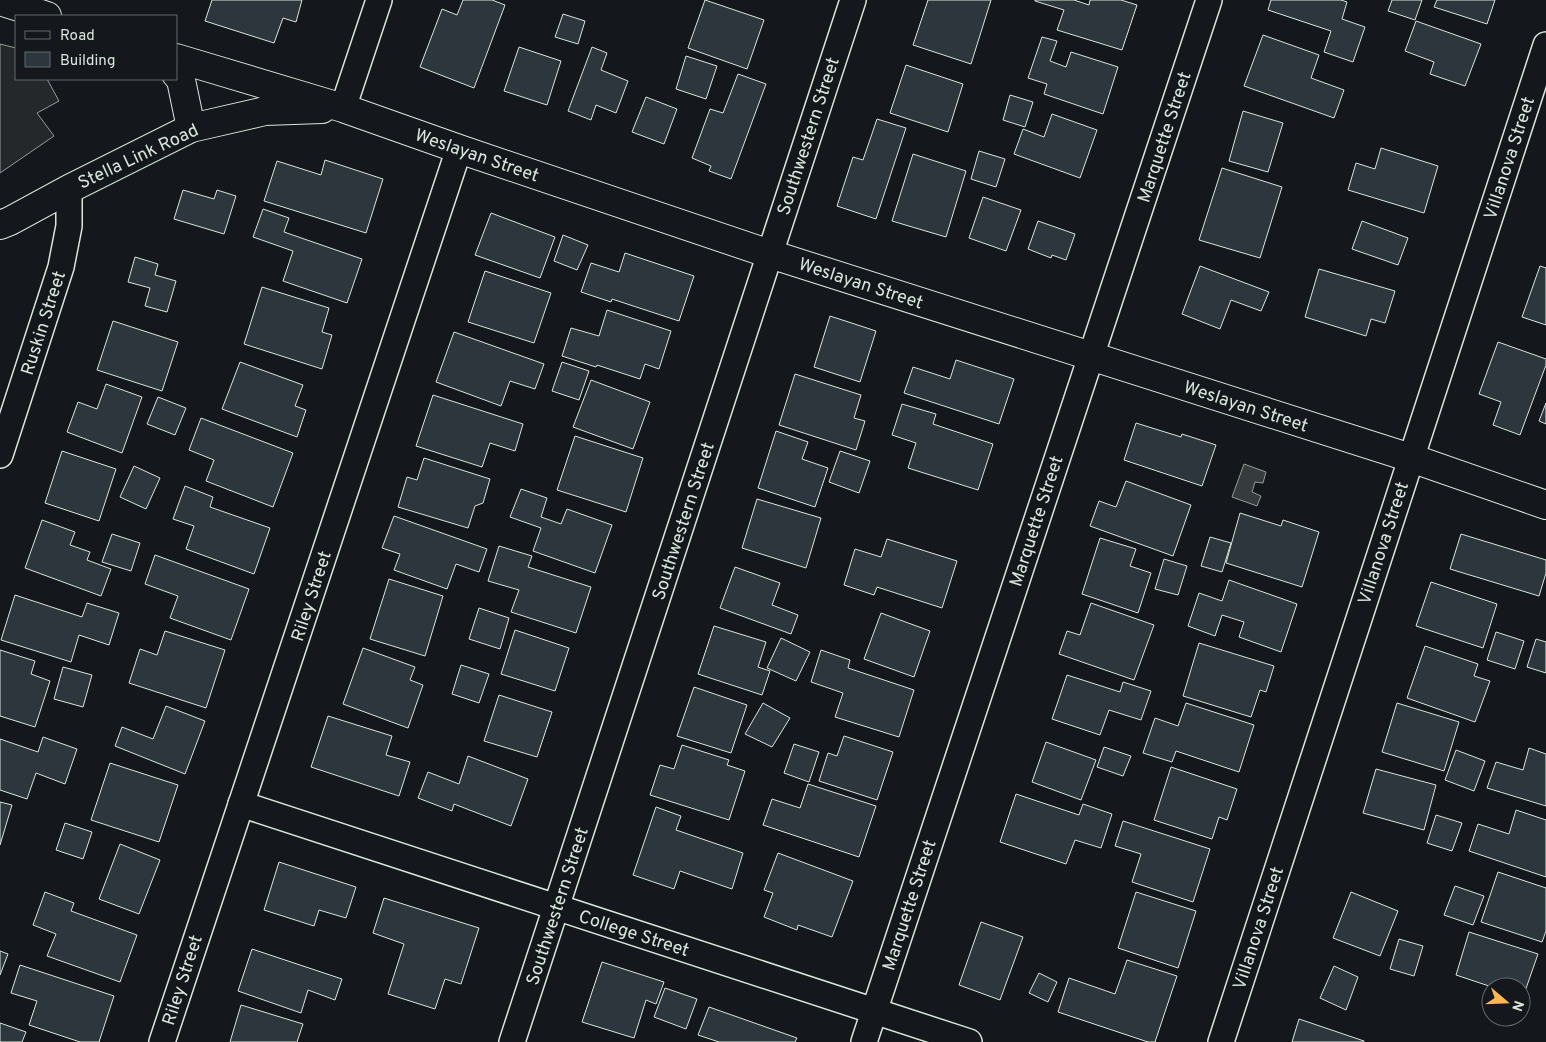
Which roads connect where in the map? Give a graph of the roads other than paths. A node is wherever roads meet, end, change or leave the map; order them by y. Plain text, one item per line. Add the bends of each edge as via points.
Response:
1 (379, 0) edge
2 (853, 0) edge
3 (1209, 0) edge
4 (0, 1) edge
5 (44, 15) edge
6 (1546, 45) edge
7 (178, 59) edge
8 (178, 76) edge
9 (343, 108) junction
10 (191, 128) junction
11 (459, 149) junction
12 (69, 189) junction
13 (0, 225) edge
14 (770, 254) junction
15 (1091, 356) junction
16 (0, 455) edge
17 (1411, 458) junction
18 (1546, 505) edge
19 (241, 804) junction
20 (556, 908) junction
21 (874, 1012) junction
22 (162, 1042) edge
23 (512, 1042) edge
24 (864, 1042) edge
25 (969, 1042) edge
26 (1221, 1042) edge

1 - 9 street
2 - 14 street, Southwestern Street
3 - 15 street, Marquette Street
4 - 5 main road
6 - 17 street, Villanova Street
7 - 9 main road, Weslayan Street
8 - 10 main road
9 - 10 main road, Stella Link Road via 266,111
9 - 11 main road, Weslayan Street
10 - 12 main road, Stella Link Road
11 - 14 main road, Weslayan Street
11 - 19 street, Riley Street
12 - 13 main road, Stella Link Road
12 - 16 street, Ruskin Street via 69,226 61,267
14 - 15 main road, Weslayan Street
14 - 20 street, Southwestern Street
15 - 17 main road, Weslayan Street
15 - 21 street, Marquette Street
17 - 18 main road, Weslayan Street
17 - 26 street, Villanova Street
19 - 20 street, College Street
19 - 22 street, Riley Street
20 - 21 street, College Street
20 - 23 street, Southwestern Street
21 - 24 street, Marquette Street
21 - 25 street, College Street

